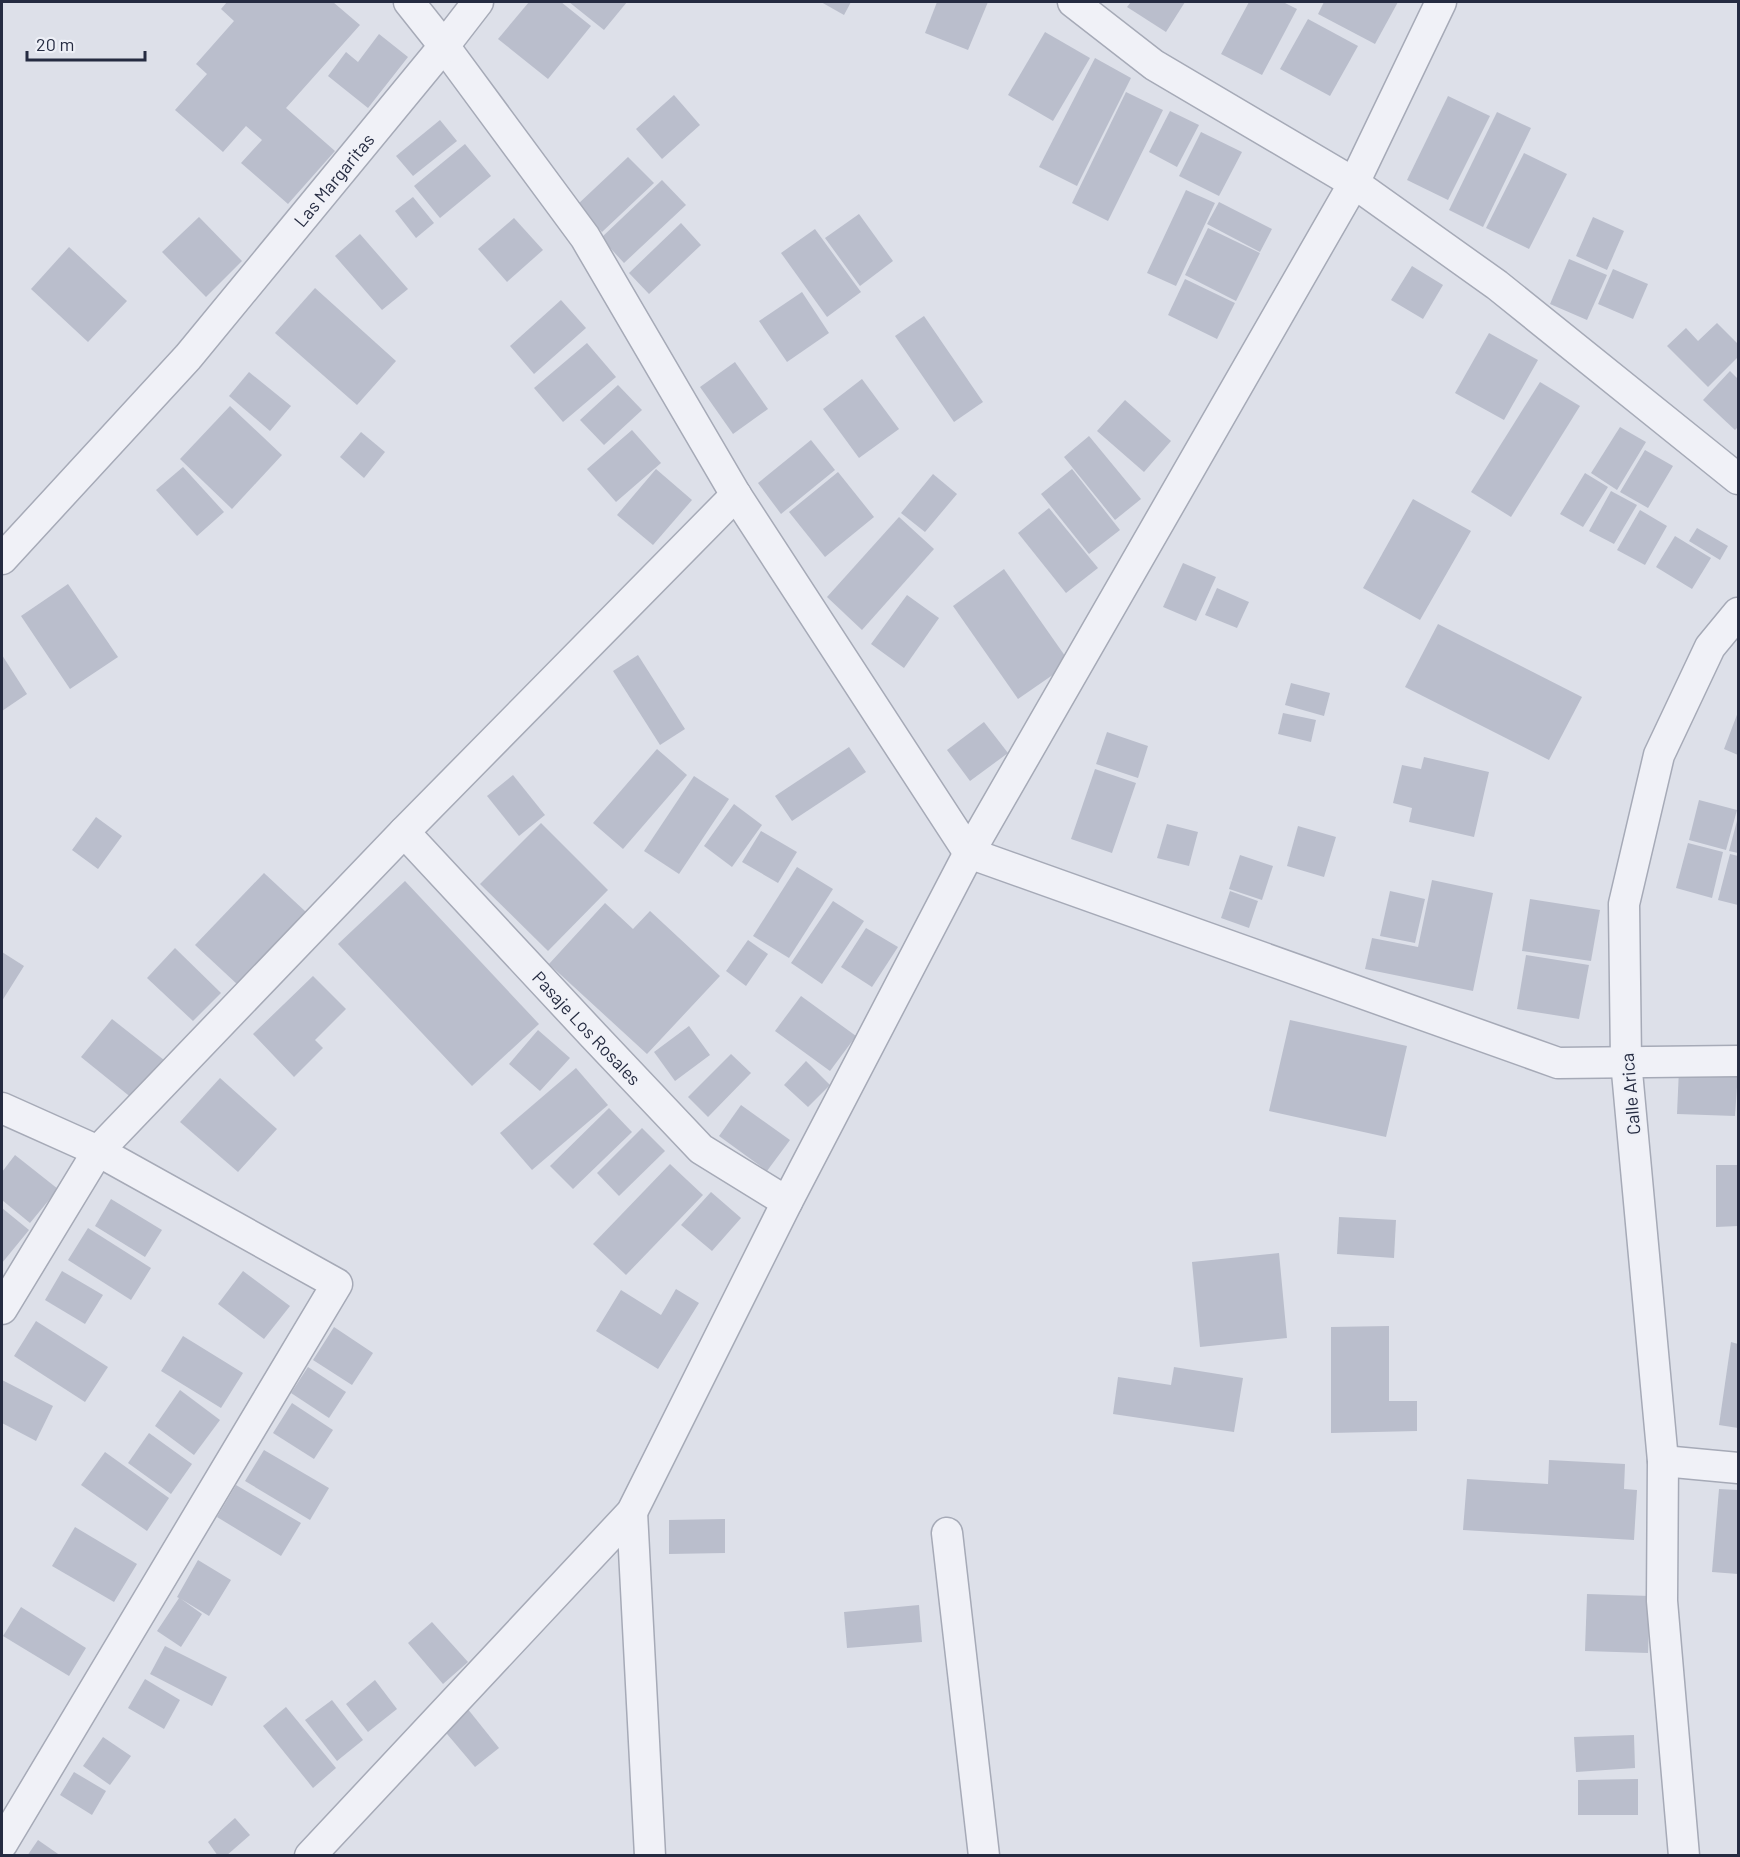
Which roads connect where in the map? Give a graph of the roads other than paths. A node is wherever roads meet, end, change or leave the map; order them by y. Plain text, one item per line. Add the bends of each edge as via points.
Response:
1 (409, 2) edge
2 (478, 2) edge
3 (1073, 2) edge
4 (1441, 2) edge
5 (444, 46) junction
6 (1354, 183) junction
7 (1738, 479) edge
8 (736, 495) junction
9 (2, 559) edge
10 (1738, 613) edge
11 (404, 832) junction
12 (969, 853) junction
13 (1626, 1061) junction
14 (1738, 1061) edge
15 (2, 1108) edge
16 (98, 1151) junction
17 (788, 1202) junction
18 (2, 1309) edge
19 (1663, 1461) junction
20 (1738, 1468) edge
21 (632, 1512) junction
22 (947, 1533) dead end
23 (2, 1844) edge
24 (310, 1856) edge
25 (650, 1856) edge
26 (984, 1856) edge
27 (1684, 1856) edge

1 - 5 street
2 - 5 street, Las Margaritas
3 - 6 street via 1154,65
4 - 6 street
5 - 8 street via 585,237
5 - 9 street, Las Margaritas via 188,357
6 - 7 street via 1497,285
6 - 12 street
8 - 11 street
8 - 12 street
10 - 13 street, Calle Arica via 1710,647 1659,755 1624,904
11 - 16 street
11 - 17 street, Pasaje Los Rosales via 701,1149
12 - 13 street via 1558,1063
12 - 17 street
13 - 14 street
13 - 19 street, Calle Arica
15 - 16 street
16 - 18 street
16 - 23 street via 337,1284
17 - 21 street
19 - 20 street
19 - 27 street, Calle Arica via 1662,1601
21 - 24 street
21 - 25 street
22 - 26 street

